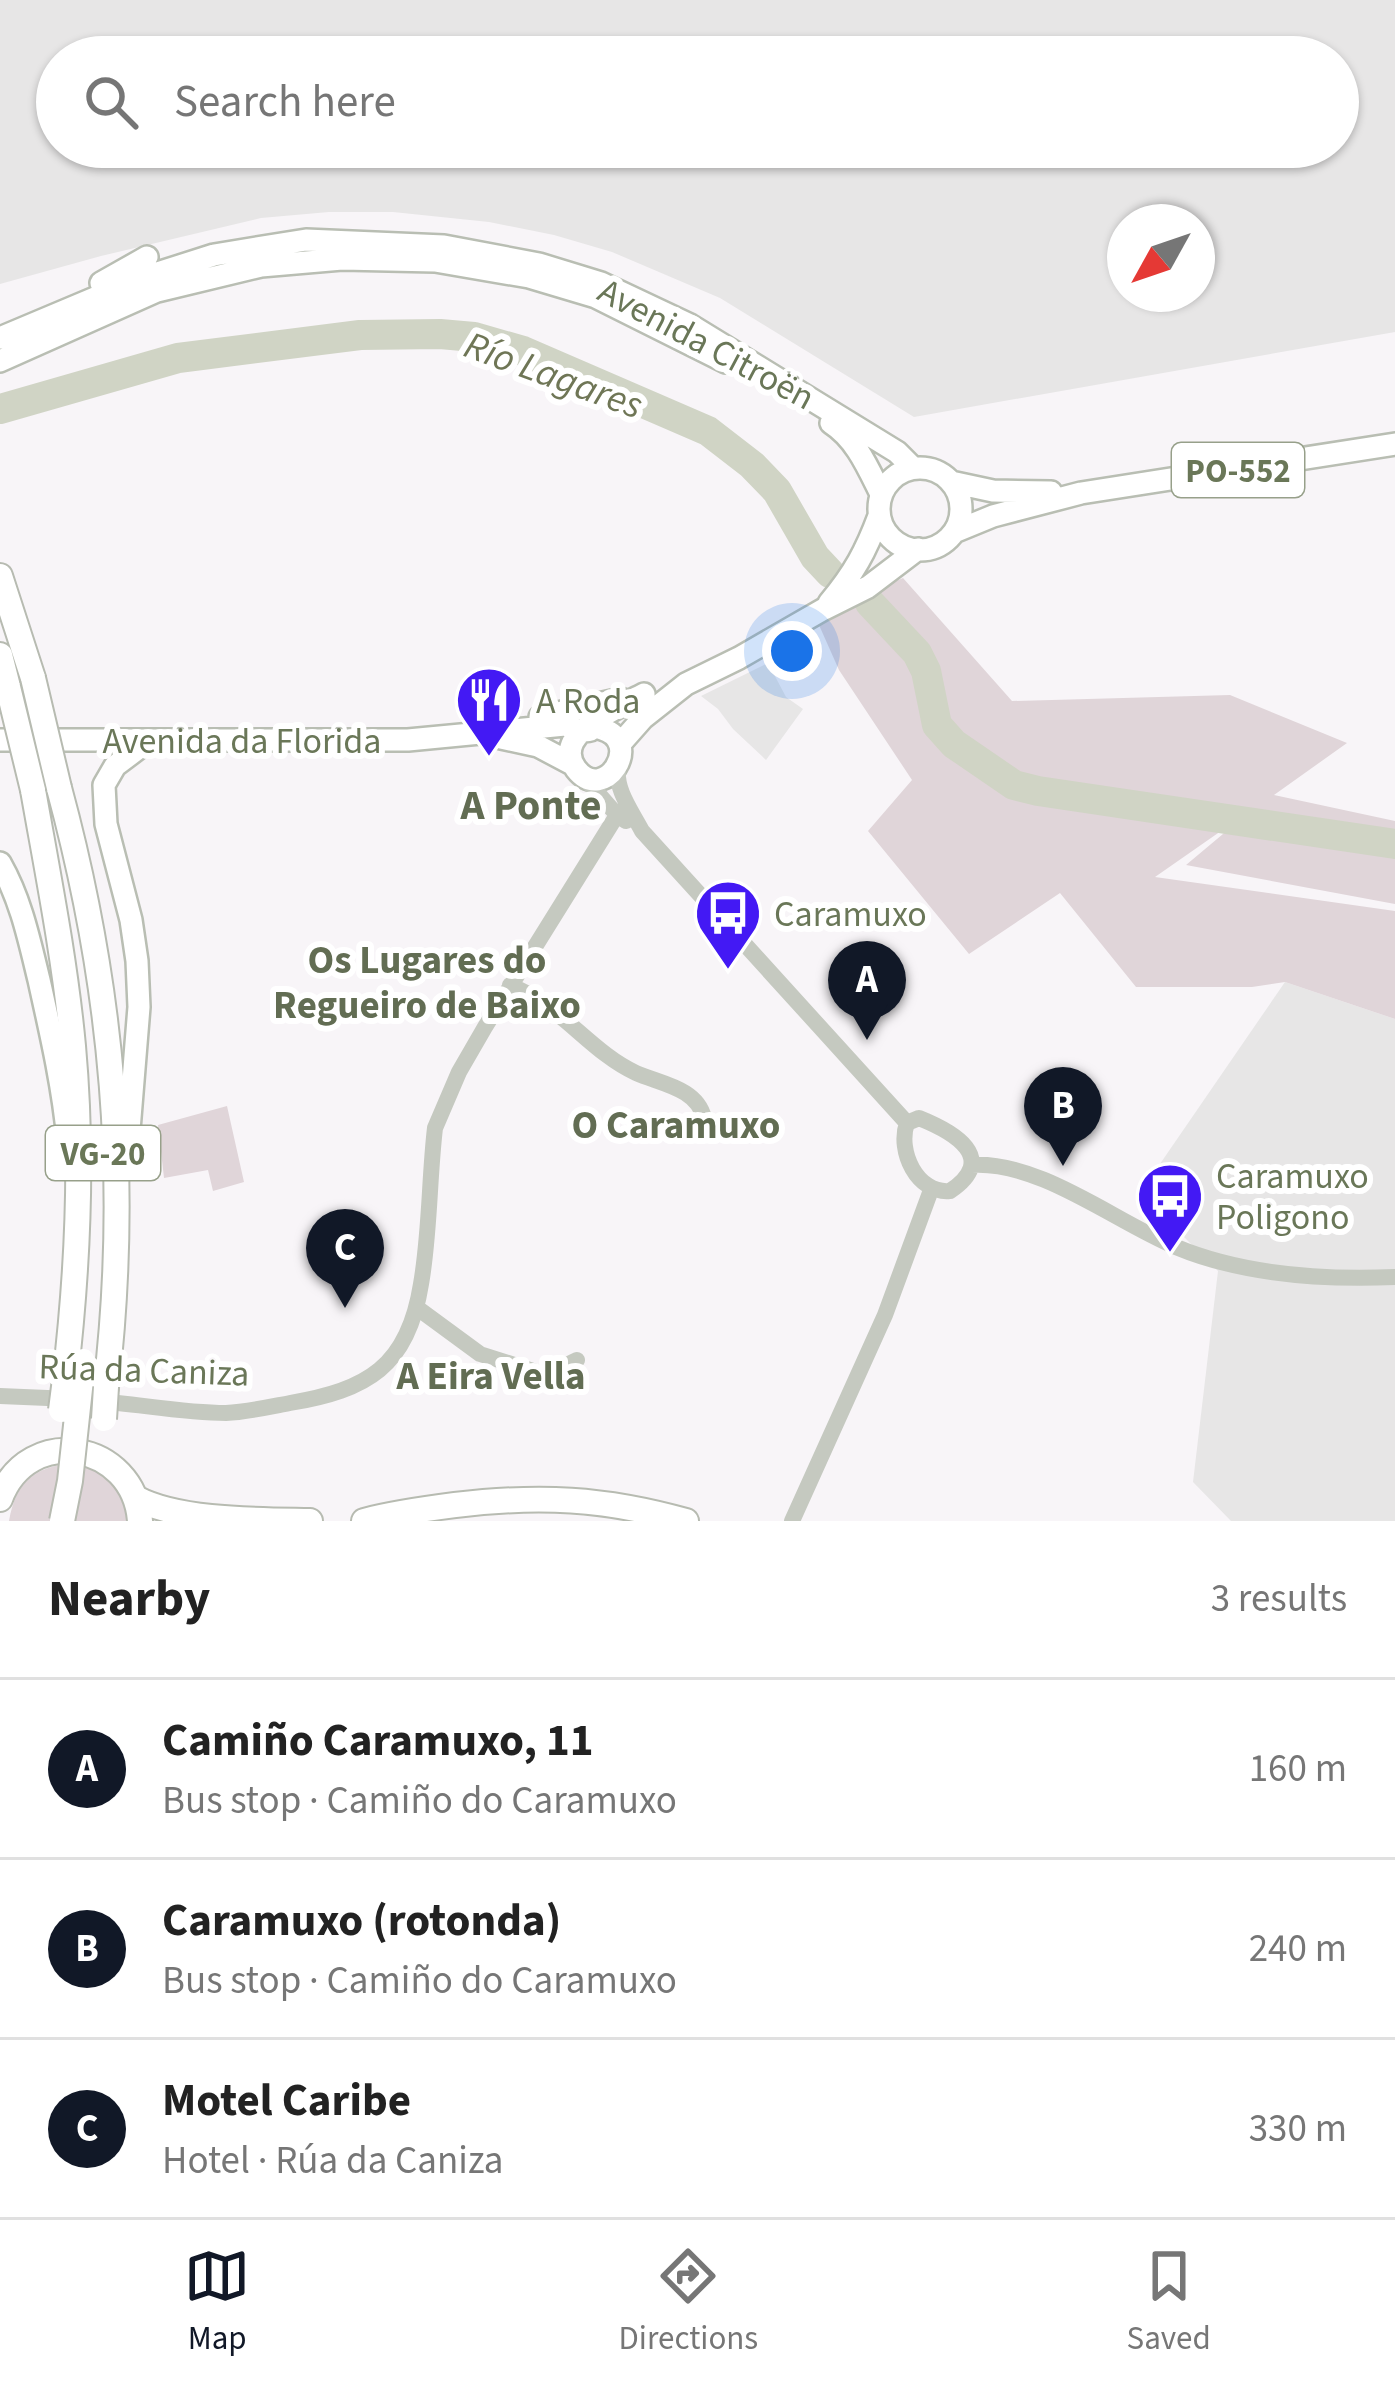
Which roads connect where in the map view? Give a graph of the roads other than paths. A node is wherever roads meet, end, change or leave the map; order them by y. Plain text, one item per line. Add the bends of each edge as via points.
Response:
1 (147, 257) dead end
2 (50, 316) junction
3 (0, 338) edge
4 (0, 361) edge
5 (1395, 445) edge
6 (913, 468) junction
7 (951, 482) junction
8 (1081, 493) junction
9 (880, 505) junction
10 (954, 532) junction
11 (918, 549) junction
12 (0, 576) edge
13 (860, 582) junction
14 (0, 655) edge
15 (686, 684) junction
16 (644, 694) junction
17 (584, 730) junction
18 (483, 734) junction
19 (0, 740) edge
20 (148, 741) junction
21 (619, 755) junction
22 (576, 769) junction
23 (46, 789) junction
24 (617, 815) junction
25 (642, 832) junction
26 (0, 863) edge
27 (77, 944) junction
28 (510, 986) junction
29 (704, 1118) dead end
30 (907, 1123) junction
31 (973, 1165) junction
32 (931, 1190) junction
33 (76, 1245) junction
34 (117, 1275) junction
35 (1395, 1277) edge
36 (416, 1306) junction
37 (578, 1360) dead end
38 (0, 1396) edge
39 (40, 1456) junction
40 (112, 1465) junction
41 (7, 1480) edge
42 (0, 1499) edge
43 (138, 1509) edge
44 (62, 1521) edge
45 (73, 1521) edge
46 (310, 1521) edge
47 (364, 1521) edge
48 (686, 1521) edge
49 (792, 1521) edge

1 - 2 main road
2 - 3 main road, Avenida Citroën
2 - 6 main road, Avenida Citroën via 214,255 307,240 444,246 602,283 689,325
4 - 9 main road via 157,292 261,266 435,262 529,277 596,297 842,429
5 - 8 main road, PO-552
6 - 7 main road
6 - 9 main road via 888,482
7 - 8 main road
7 - 10 main road via 961,506
8 - 10 main road
9 - 11 main road via 884,529
9 - 13 main road, Avenida da Florida
10 - 11 main road
11 - 13 main road, Avenida da Florida
12 - 23 highway, VG-20, bridge via 33,679
13 - 15 main road, Avenida da Florida
14 - 23 highway, VG-20, bridge
15 - 16 main road, Avenida da Florida
15 - 21 main road, Avenida da Florida via 643,718
16 - 17 main road, Avenida da Florida
16 - 18 main road, Avenida da Florida
17 - 18 main road, Avenida da Florida
17 - 21 main road via 614,735
17 - 22 main road via 570,751
18 - 20 main road, Avenida da Florida
18 - 22 main road, Avenida da Florida via 538,746
19 - 20 main road, Avenida da Florida
20 - 34 main road via 104,785 139,1006
21 - 22 main road via 602,779
21 - 25 street via 620,793
22 - 24 street
23 - 27 highway, VG-20
23 - 33 highway via 73,1048
23 - 34 highway via 91,917 107,1024
24 - 25 street
24 - 28 street, Rúa da Caniza
25 - 30 street
26 - 33 main road via 23,915 53,1042
27 - 44 highway, VG-20, bridge via 92,1220 77,1433
27 - 45 highway, VG-20 via 100,1088 104,1226 97,1364
28 - 29 street via 625,1066 687,1095
28 - 36 street, Rúa da Caniza via 435,1128
30 - 31 street via 919,1118 951,1133
30 - 32 street via 902,1136 913,1169
31 - 32 street via 950,1191
31 - 35 street via 1034,1175 1194,1254 1288,1273
32 - 49 street
33 - 39 highway, bridge via 61,1410
34 - 40 highway, bridge via 104,1419
36 - 37 street via 480,1354 547,1375
36 - 38 street, Rúa da Caniza via 386,1366 366,1382 312,1400 226,1413
39 - 40 highway via 85,1452
39 - 41 highway
40 - 43 highway
41 - 42 highway
43 - 46 highway
47 - 48 highway via 524,1498 614,1504

